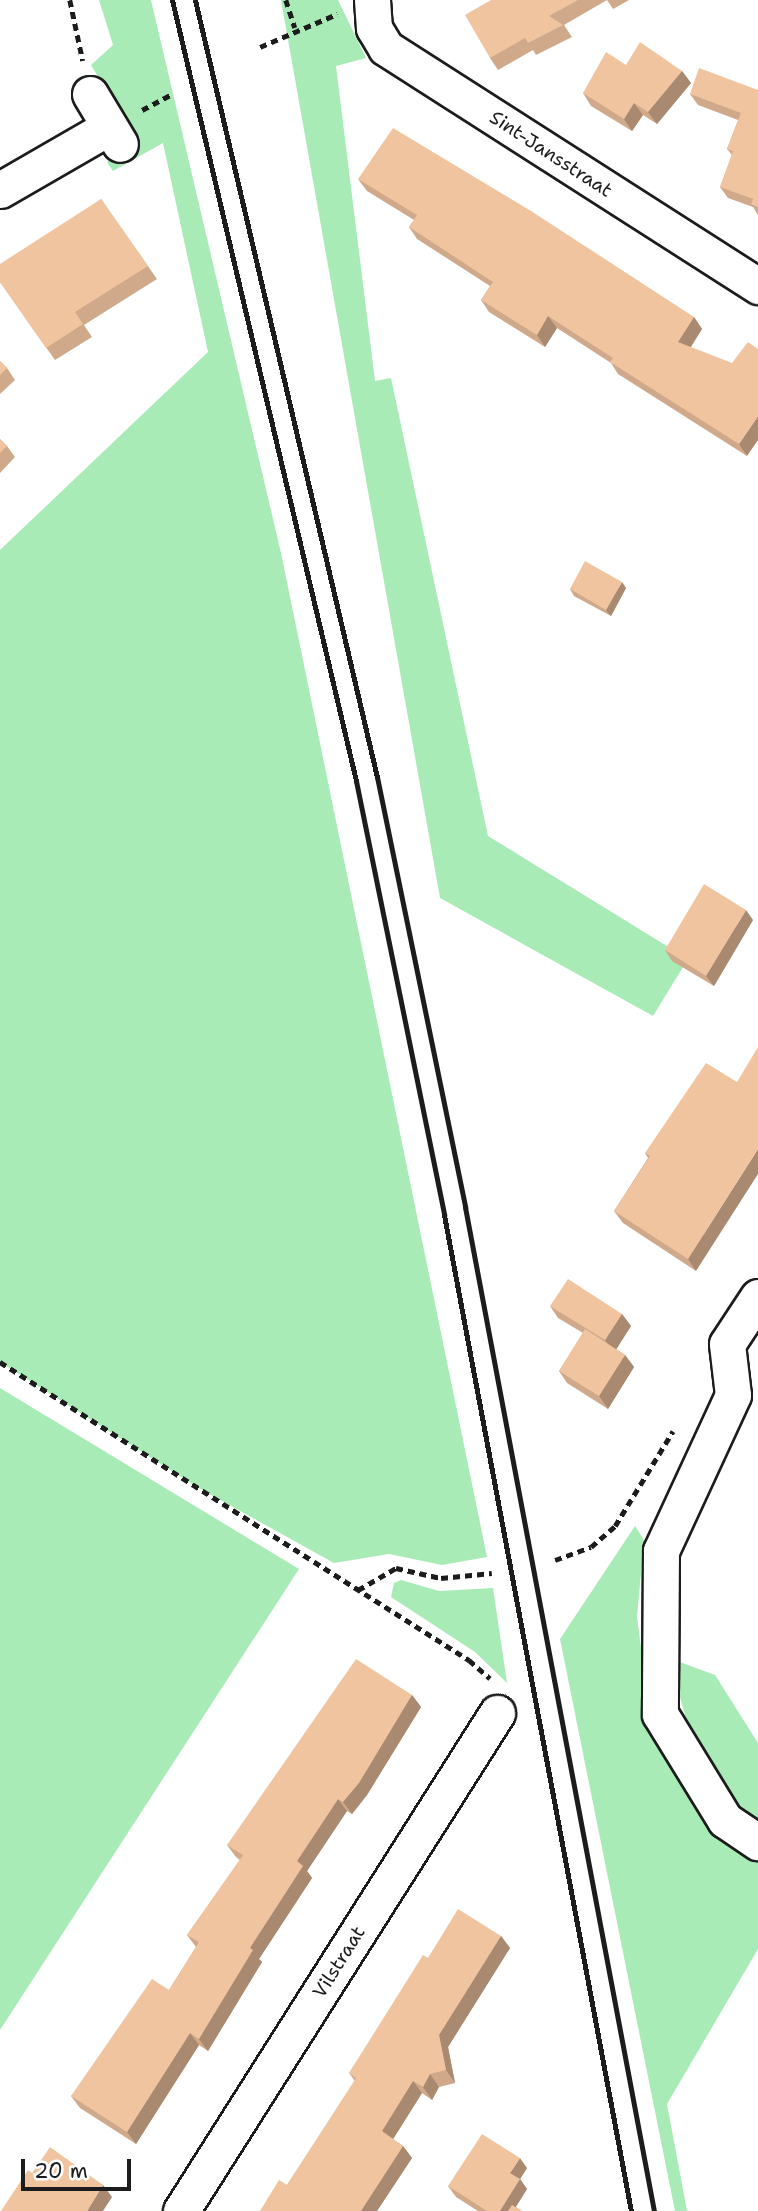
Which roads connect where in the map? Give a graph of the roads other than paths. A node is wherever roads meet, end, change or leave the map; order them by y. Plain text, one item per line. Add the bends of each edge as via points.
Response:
1 (371, 1) edge
2 (90, 94) road end
3 (0, 190) edge
4 (758, 286) edge
5 (758, 1297) edge
6 (496, 1713) road end
7 (758, 1842) edge
8 (181, 2211) edge

1 - 4 street, Sint-Jansstraat via 374,28 386,48
2 - 3 street via 115,136
5 - 7 street via 727,1344 733,1395 661,1551 660,1714 725,1820
6 - 8 street, Vilstraat

